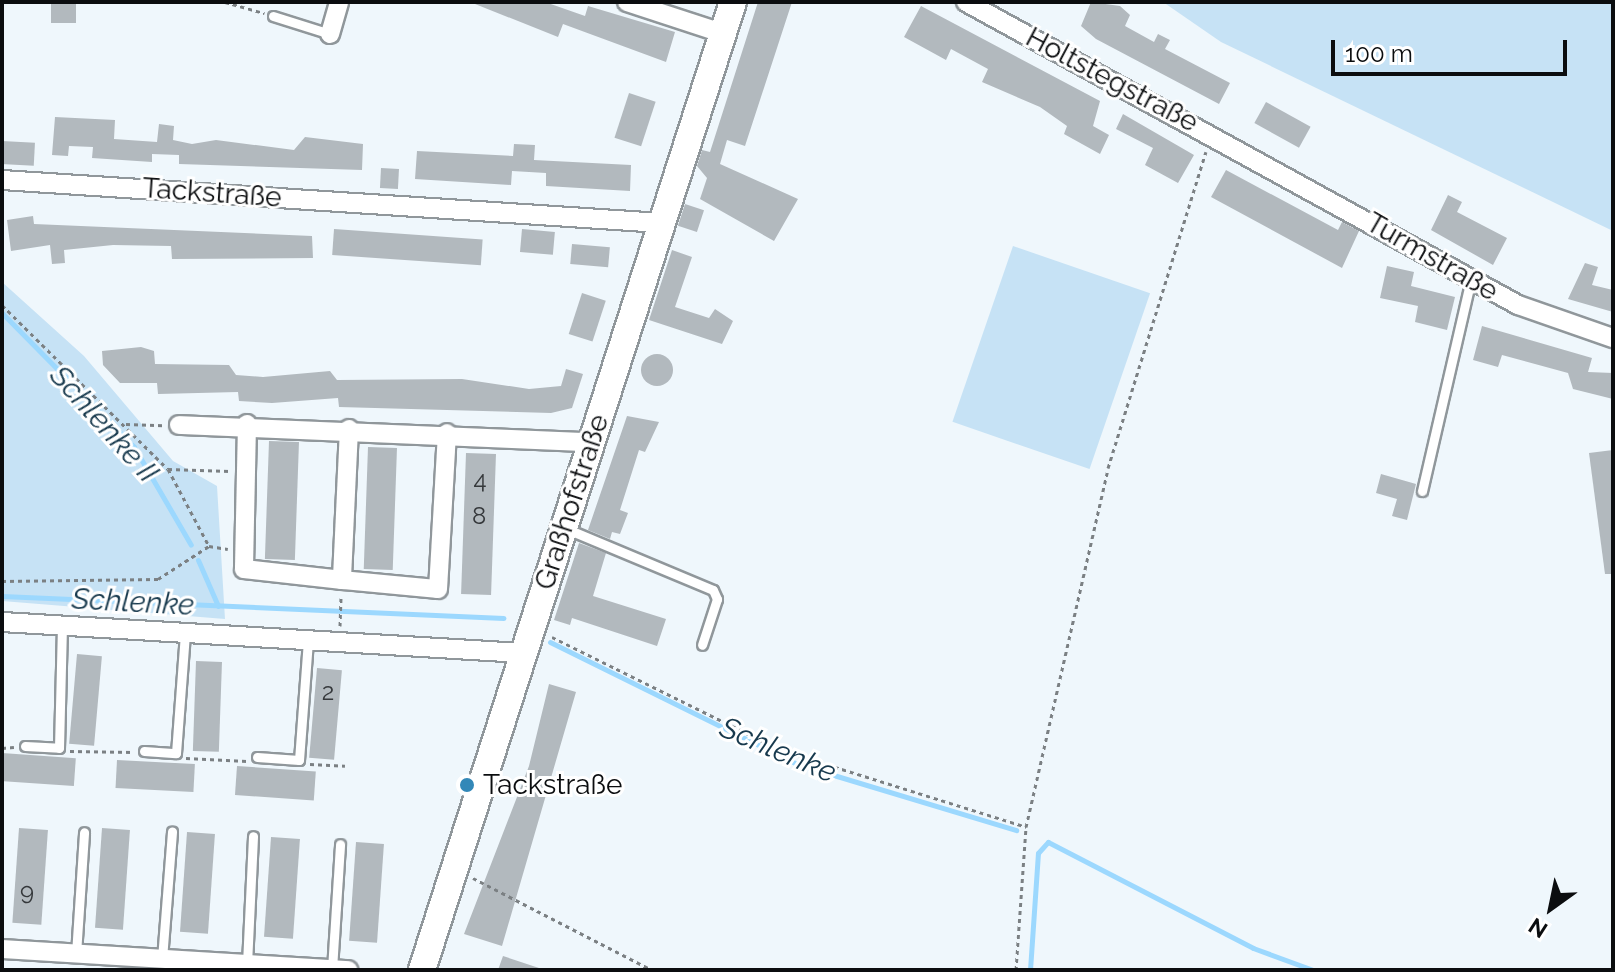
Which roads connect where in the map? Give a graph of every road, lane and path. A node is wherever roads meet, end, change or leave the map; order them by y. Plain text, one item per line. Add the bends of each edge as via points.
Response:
1 (225, 2) edge
2 (339, 2) edge
3 (627, 2) edge
4 (733, 2) edge
5 (966, 2) edge
6 (273, 16) joint
7 (722, 33) junction
8 (330, 34) joint
9 (1212, 134) junction
10 (1259, 158) joint
11 (2, 180) edge
12 (662, 223) junction
13 (1471, 279) junction
14 (2, 305) edge
15 (1613, 338) edge
16 (126, 424) junction
17 (247, 424) junction
18 (179, 425) joint
19 (349, 429) junction
20 (447, 433) junction
21 (592, 442) junction
22 (168, 469) junction
23 (246, 472) junction
24 (1422, 491) dead end
25 (564, 528) junction
26 (209, 546) junction
27 (244, 551) junction
28 (2, 581) edge
29 (342, 586) junction
30 (340, 618) dead end
31 (2, 622) edge
32 (62, 626) junction
33 (532, 627) junction
34 (185, 634) junction
35 (308, 640) junction
36 (702, 645) dead end
37 (523, 653) junction
38 (25, 746) dead end
39 (59, 748) junction
40 (144, 751) joint
41 (176, 753) junction
42 (257, 757) joint
43 (299, 760) junction
44 (345, 766) dead end
45 (1026, 827) junction
46 (172, 831) dead end
47 (84, 832) dead end
48 (253, 836) dead end
49 (340, 844) dead end
50 (455, 869) junction
51 (2, 949) edge
52 (76, 954) junction
53 (157, 963) edge
54 (247, 964) junction
55 (332, 970) edge
56 (348, 970) edge
57 (422, 970) edge
58 (652, 970) edge
59 (1016, 970) edge

1 - 6 path
2 - 8 street
3 - 7 street
4 - 7 street, Graßhofstraße
5 - 9 street, Holtstegstraße
6 - 8 lane
7 - 12 street, Graßhofstraße
9 - 10 street, Holtstegstraße
9 - 45 path via 1122,415
10 - 13 street, Turmstraße
11 - 12 street, Tackstraße
12 - 21 street, Graßhofstraße
13 - 15 street, Turmstraße via 1551,319
13 - 24 lane
14 - 16 path
16 - 18 path
16 - 22 path
17 - 18 street
17 - 19 street
17 - 23 street
19 - 20 street
19 - 29 street
20 - 21 street
20 - 29 street via 438,589
21 - 25 street, Graßhofstraße
22 - 23 path
22 - 26 path
23 - 27 street
25 - 33 street, Graßhofstraße
25 - 36 lane via 713,590 717,599
26 - 27 path
26 - 28 path via 158,579
27 - 29 street via 244,569
29 - 30 path
31 - 32 street
32 - 34 street
32 - 39 lane
33 - 37 street, Graßhofstraße
33 - 45 path via 781,750
34 - 35 street
34 - 41 lane
35 - 37 street
35 - 43 lane
37 - 50 street, Graßhofstraße
38 - 39 lane
39 - 40 path
40 - 41 lane
41 - 42 path
42 - 43 lane
43 - 44 path
45 - 59 path
46 - 53 lane
47 - 52 lane
48 - 54 lane
49 - 55 lane
50 - 57 street, Graßhofstraße
50 - 58 path
51 - 52 street
52 - 53 street
53 - 54 street
54 - 55 street
55 - 56 street

